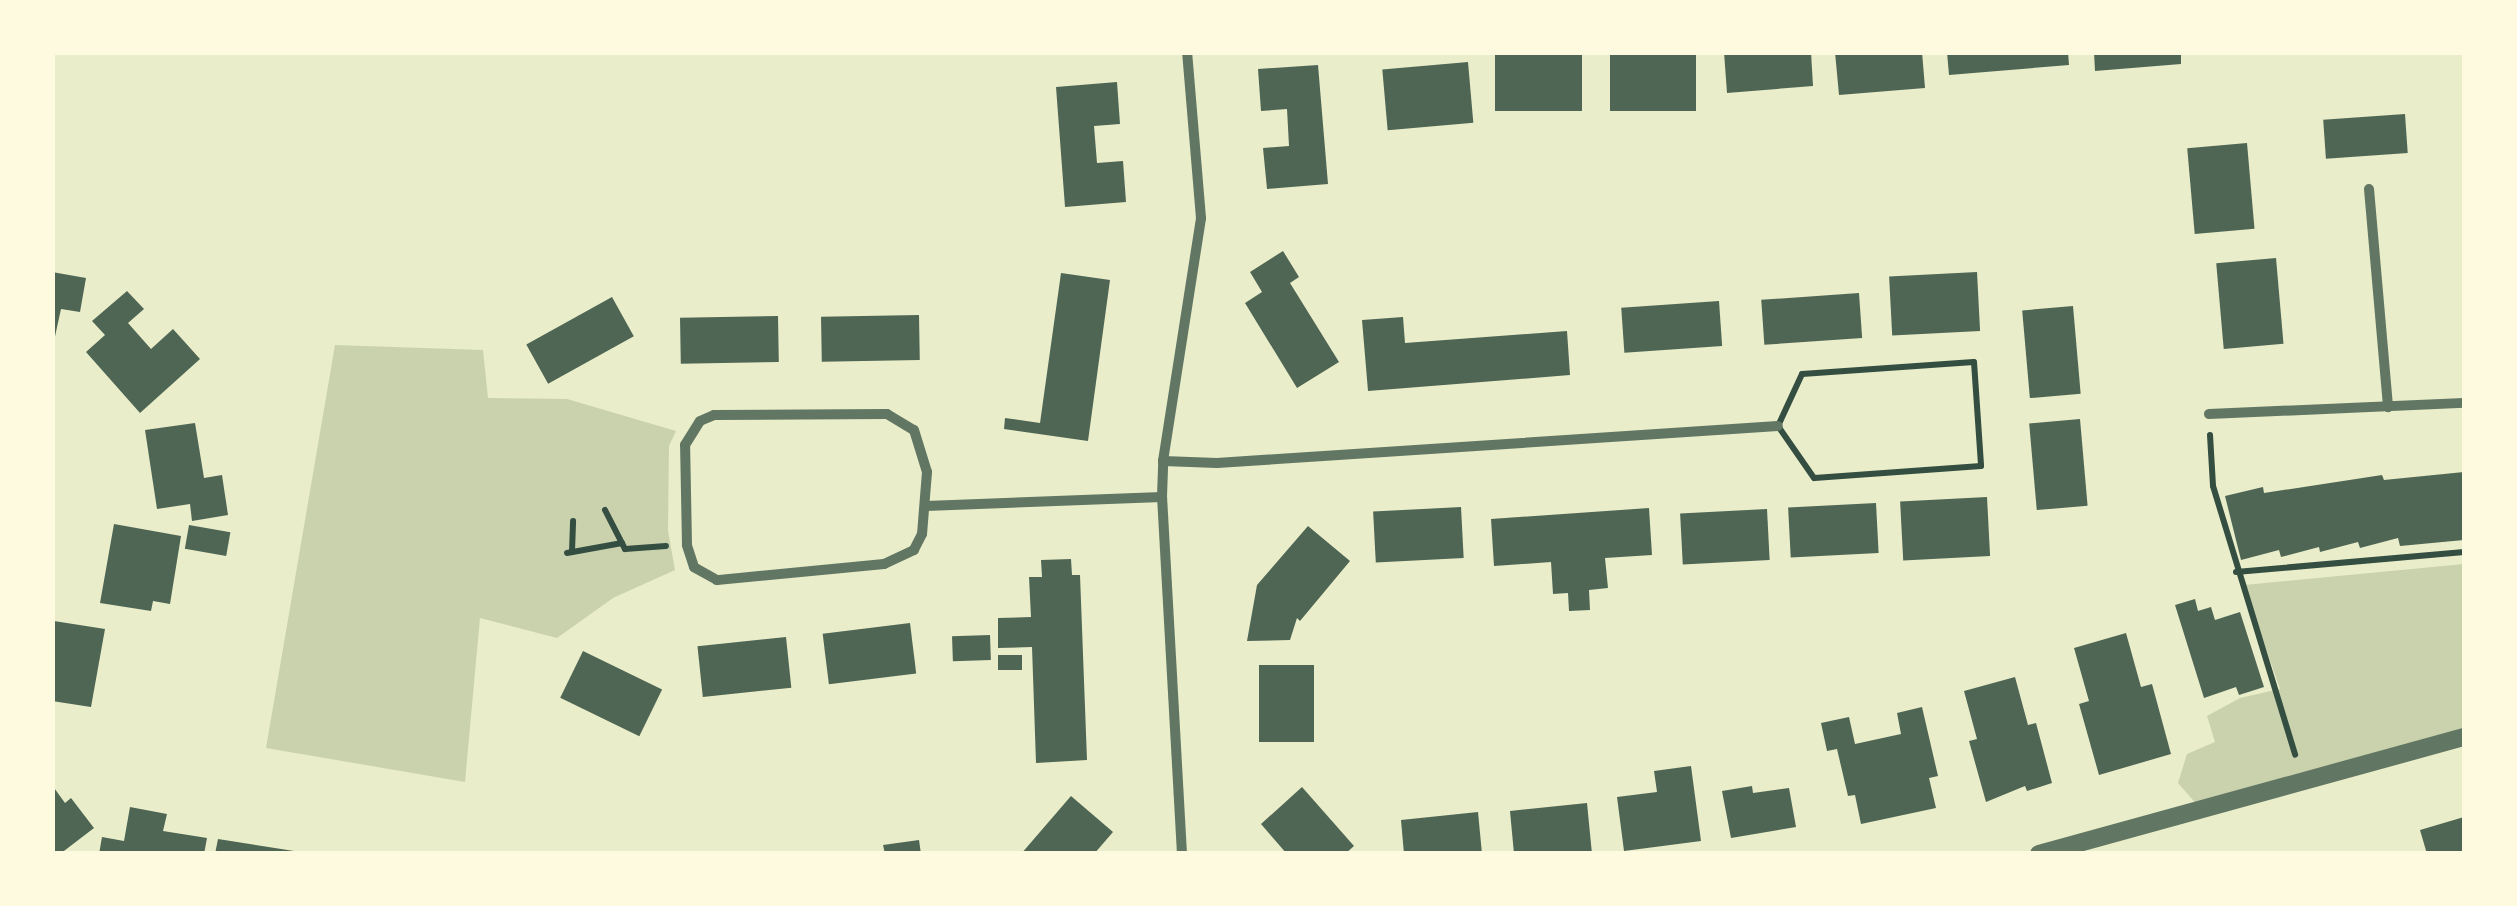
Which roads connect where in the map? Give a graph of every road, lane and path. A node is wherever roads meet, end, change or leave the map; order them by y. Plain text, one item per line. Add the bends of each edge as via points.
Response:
1 (1187, 52) edge
2 (2369, 189) dead end
3 (2464, 403) edge
4 (2388, 407) junction
5 (2208, 414) joint
6 (1778, 426) junction
7 (1163, 461) junction
8 (1162, 497) junction
9 (926, 506) junction
10 (605, 510) dead end
11 (573, 521) dead end
12 (622, 543) junction
13 (687, 545) junction
14 (2464, 552) edge
15 (2236, 572) junction
16 (2464, 737) edge
17 (2304, 782) junction
18 (1182, 854) edge
19 (2039, 854) edge

1 - 7 street via 1201,218
2 - 4 street
3 - 4 street
4 - 5 street
5 - 15 path via 2213,486
6 - 6 path via 1802,374 1974,362 1981,466 1814,478
6 - 7 street via 1217,464
7 - 8 street
8 - 9 street
8 - 18 street
9 - 13 street via 914,550 884,564 717,580 694,567
9 - 13 street via 921,444 902,418 714,416 689,432 685,445
10 - 12 path
11 - 12 path via 570,552
12 - 13 path via 625,550
14 - 15 path
15 - 17 path
16 - 17 street
17 - 19 street

